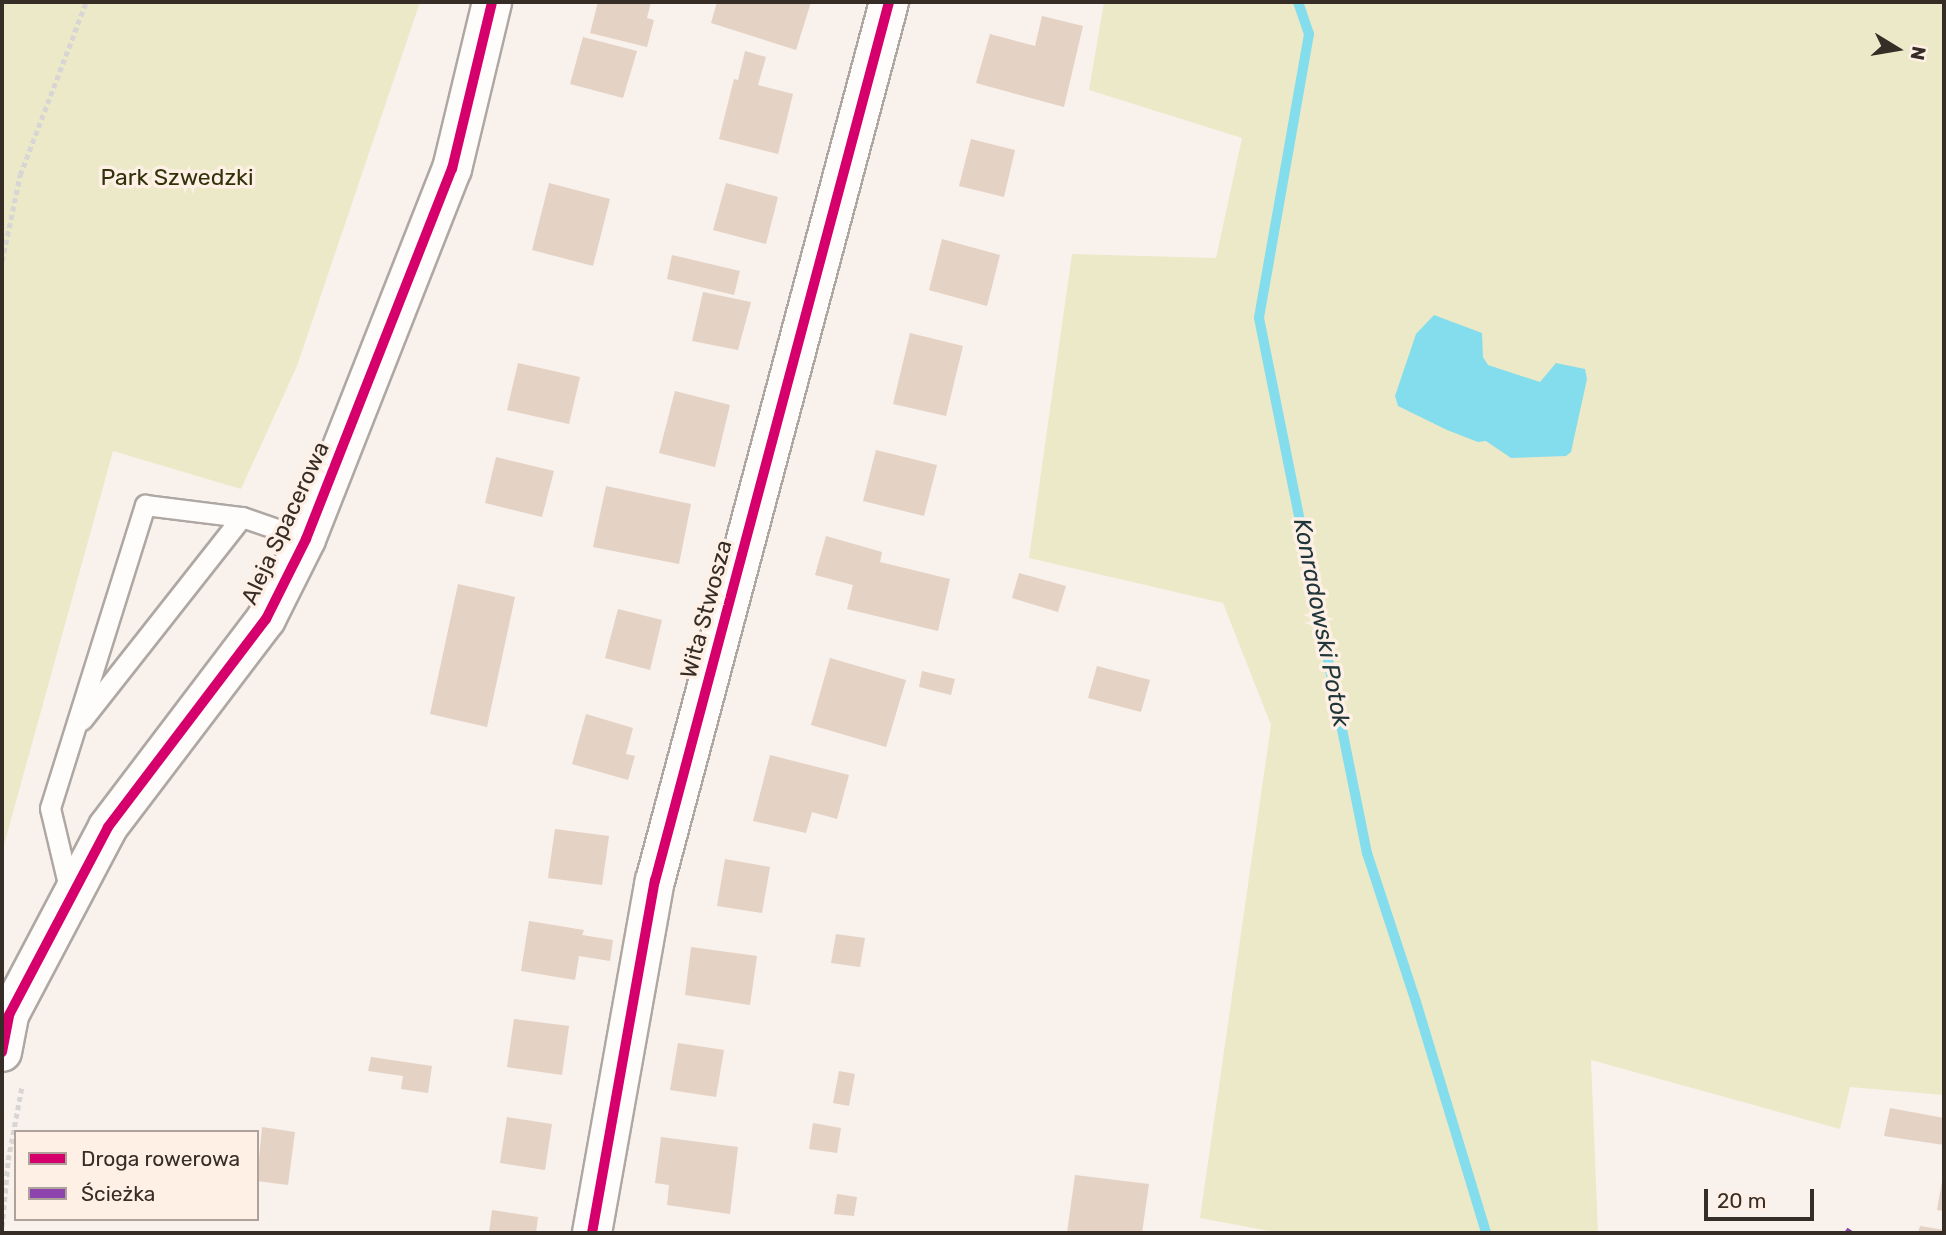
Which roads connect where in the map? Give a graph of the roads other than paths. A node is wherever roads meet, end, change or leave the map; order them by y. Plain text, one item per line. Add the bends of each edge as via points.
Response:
1 (492, 2) edge
2 (889, 2) edge
3 (242, 517) junction
4 (306, 539) junction
5 (74, 729) junction
6 (71, 897) junction
7 (2, 1052) edge
8 (592, 1233) edge

1 - 4 street, Aleja Spacerowa via 452,169
2 - 8 street, Wita Stwosza via 655,881
3 - 4 lane
3 - 5 lane
3 - 5 lane via 145,505
4 - 6 street, Aleja Spacerowa via 266,619 108,827
5 - 6 lane via 50,808
6 - 7 street, Aleja Spacerowa via 9,1015

